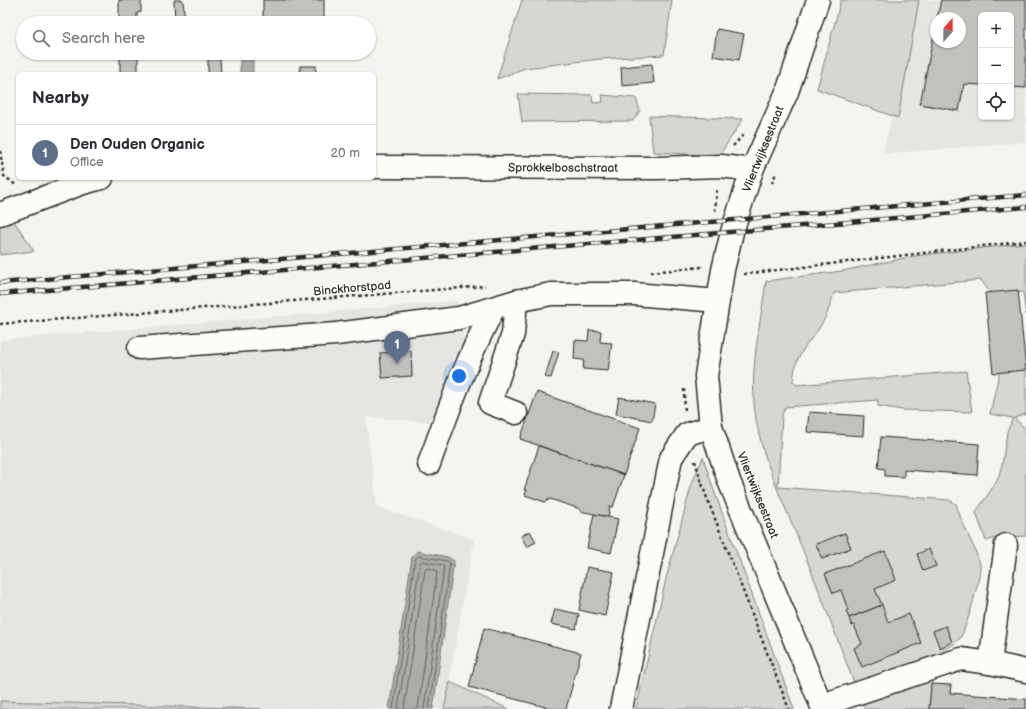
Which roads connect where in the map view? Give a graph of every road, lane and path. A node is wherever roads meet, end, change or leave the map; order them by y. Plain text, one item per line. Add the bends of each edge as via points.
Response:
1 (818, 0) edge
2 (0, 151) edge
3 (376, 167) edge
4 (752, 170) junction
5 (95, 180) edge
6 (38, 200) junction
7 (0, 214) edge
8 (1026, 241) edge
9 (706, 267) dead end
10 (644, 273) dead end
11 (743, 274) dead end
12 (487, 286) dead end
13 (516, 301) junction
14 (718, 301) junction
15 (494, 308) junction
16 (0, 324) edge
17 (139, 348) dead end
18 (516, 413) dead end
19 (711, 427) junction
20 (429, 464) dead end
21 (1006, 545) dead end
22 (990, 663) junction
23 (1026, 671) edge
24 (823, 707) edge
25 (621, 709) edge

1 - 4 street, Vliertwijksestraat via 787,92
2 - 6 path via 4,176
3 - 4 street, Sprokkelboschstraat via 722,166
4 - 14 street, Vliertwijksestraat via 732,232
5 - 6 street
6 - 7 street
8 - 11 path
9 - 10 path
12 - 16 path, Binckhorstpad
13 - 14 street via 551,294 619,294
13 - 15 street
13 - 18 street via 513,334 490,403
14 - 19 street, Vliertwijksestraat via 706,376
15 - 17 street via 459,318 336,334
15 - 20 street via 458,384
19 - 24 street, Vliertwijksestraat via 729,482
19 - 25 street via 687,434 671,458
21 - 22 street
22 - 23 street
22 - 24 street via 961,659

